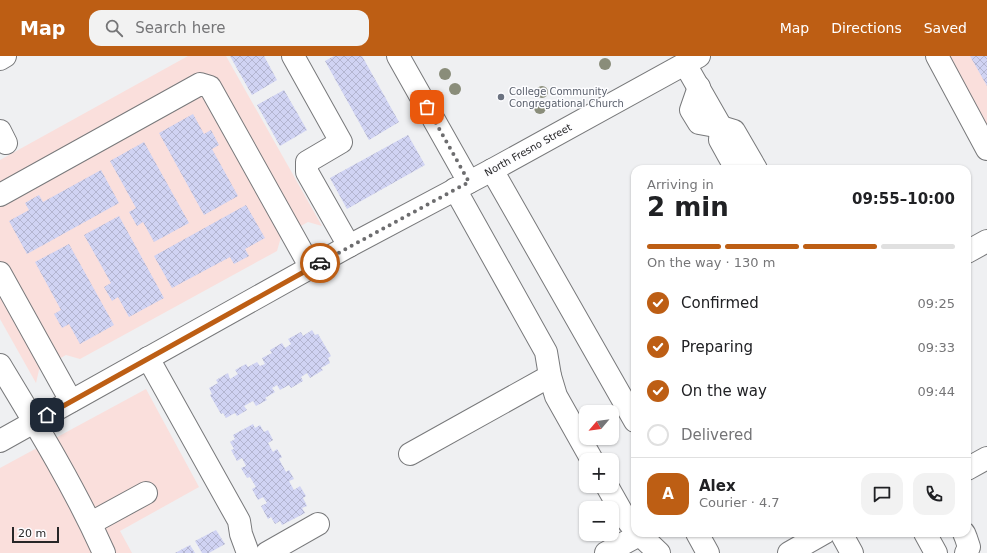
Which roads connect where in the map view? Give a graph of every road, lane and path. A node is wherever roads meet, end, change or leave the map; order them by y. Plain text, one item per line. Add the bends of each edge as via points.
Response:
1 (5, 56) edge
2 (293, 56) edge
3 (398, 56) edge
4 (937, 56) edge
5 (0, 59) edge
6 (692, 60) edge
7 (721, 127) junction
8 (987, 149) edge
9 (734, 165) edge
10 (754, 165) edge
11 (492, 170) junction
12 (462, 186) junction
13 (0, 195) edge
14 (987, 241) edge
15 (349, 246) junction
16 (971, 250) edge
17 (311, 268) junction
18 (0, 273) edge
19 (148, 358) junction
20 (0, 366) edge
21 (550, 376) junction
22 (71, 401) junction
23 (631, 414) edge
24 (34, 422) junction
25 (0, 441) edge
26 (588, 453) edge
27 (410, 454) dead end
28 (987, 458) edge
29 (971, 467) edge
30 (146, 493) dead end
31 (611, 493) edge
32 (91, 523) junction
33 (318, 524) dead end
34 (631, 525) edge
35 (631, 536) edge
36 (642, 537) edge
37 (699, 537) edge
38 (817, 537) edge
39 (843, 537) edge
40 (927, 537) edge
41 (966, 537) edge
42 (104, 553) edge
43 (248, 553) edge
44 (267, 553) edge
45 (606, 553) edge
46 (659, 553) edge
47 (708, 553) edge
48 (789, 553) edge
49 (852, 553) edge
50 (936, 553) edge
51 (966, 553) edge

1 - 5 main road
2 - 15 main road via 341,142 307,162 307,172
3 - 12 main road
4 - 8 main road
6 - 7 main road via 699,87
6 - 11 main road, North Fresno Street
7 - 9 main road via 720,140
7 - 10 main road via 734,131
11 - 12 main road, North Fresno Street
11 - 23 main road
12 - 15 main road, North Fresno Street
12 - 21 main road via 546,352
13 - 17 main road via 200,84 210,87
14 - 16 main road
15 - 17 main road, North Fresno Street
17 - 19 main road, North Fresno Street
18 - 22 main road
19 - 22 main road, North Fresno Street
19 - 43 main road via 239,521
20 - 24 main road
21 - 26 main road via 556,396
21 - 27 main road
22 - 24 main road, North Fresno Street
24 - 25 main road, North Fresno Street
24 - 32 main road
28 - 29 main road
30 - 32 main road
31 - 34 main road
32 - 42 main road
33 - 44 main road
35 - 45 main road
36 - 46 main road
37 - 47 main road
38 - 48 main road
39 - 49 main road
40 - 50 main road
41 - 51 main road via 969,547

